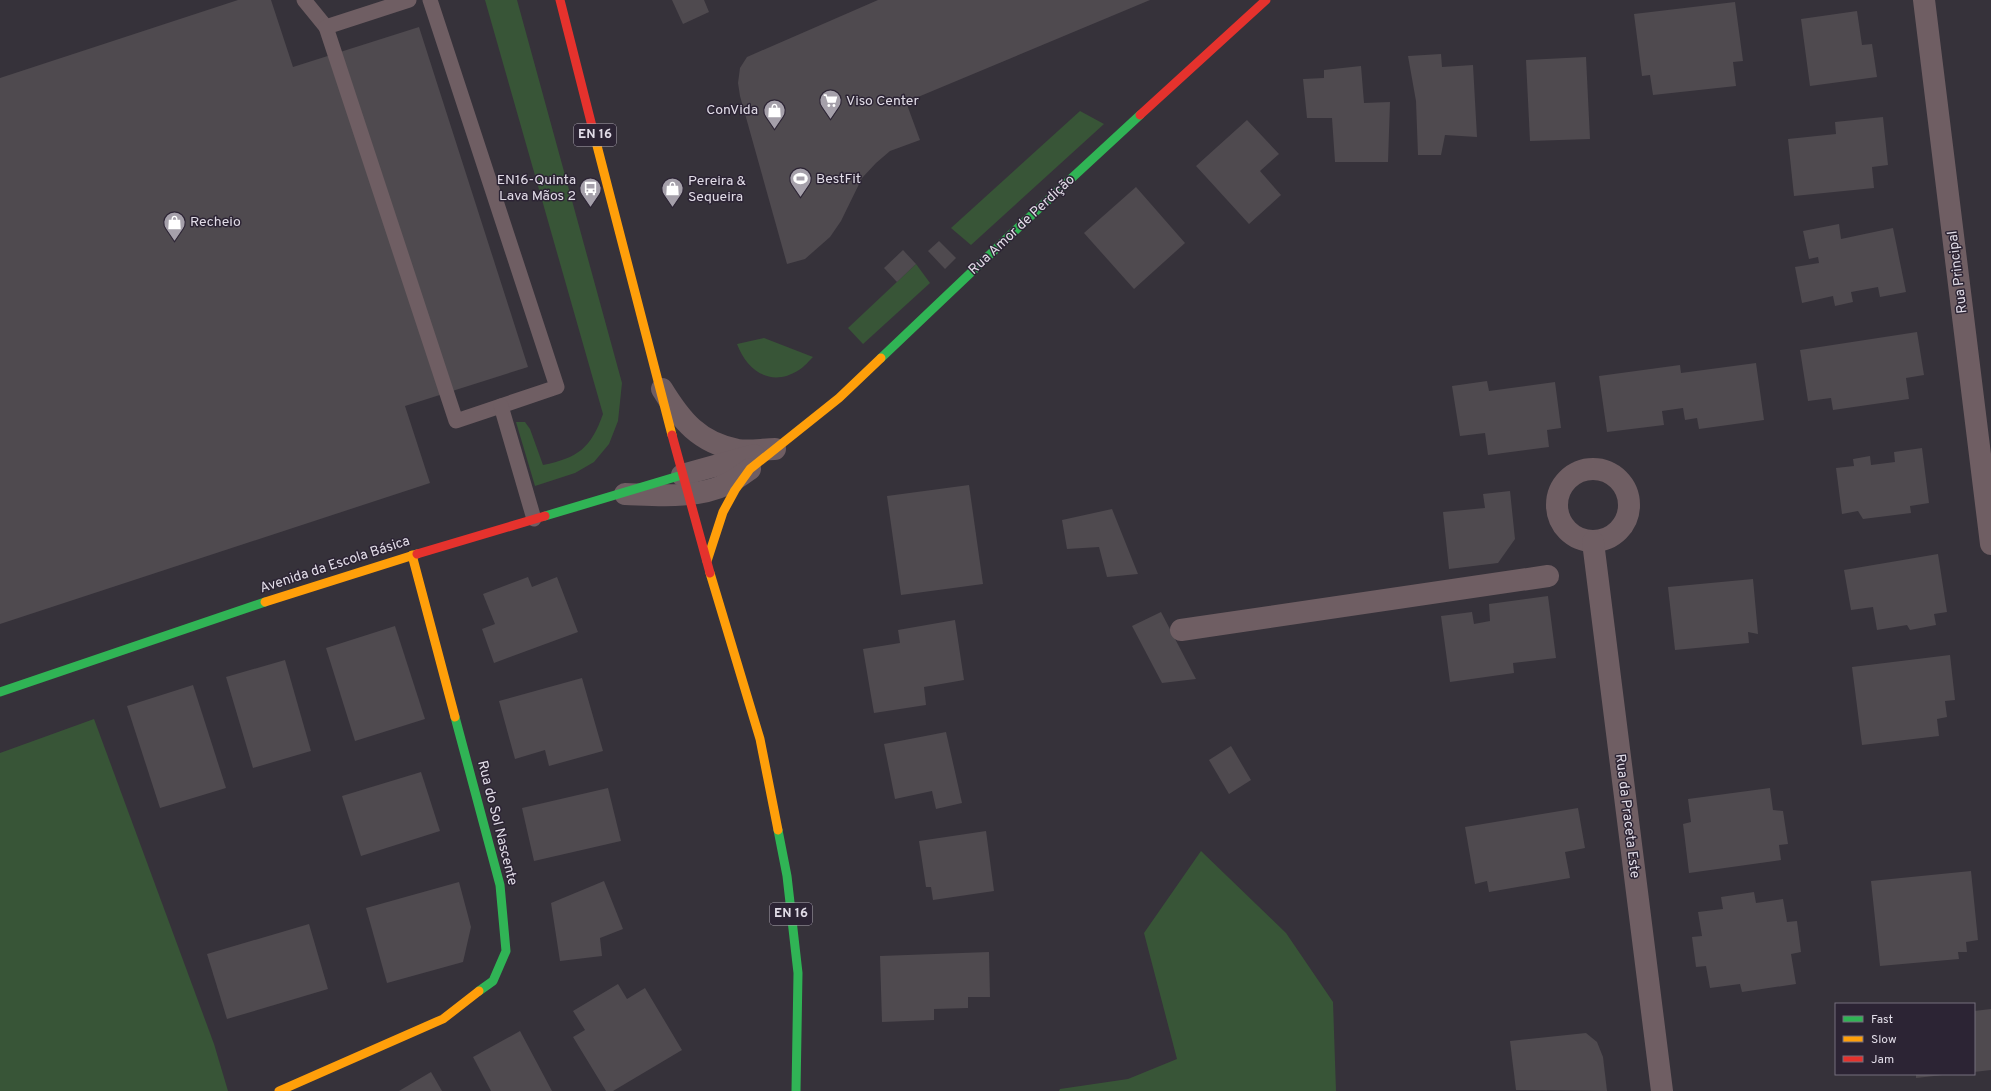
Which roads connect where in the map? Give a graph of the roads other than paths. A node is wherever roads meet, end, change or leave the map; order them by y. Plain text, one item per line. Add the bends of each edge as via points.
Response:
1 (304, 0) edge
2 (409, 0) edge
3 (430, 0) edge
4 (560, 0) edge
5 (1266, 0) edge
6 (1924, 0) edge
7 (326, 27) junction
8 (658, 383) junction
9 (501, 406) junction
10 (775, 449) junction
11 (750, 469) junction
12 (685, 485) junction
13 (620, 494) joint
14 (534, 519) junction
15 (1593, 542) dead end
16 (1991, 544) edge
17 (412, 555) junction
18 (707, 561) junction
19 (1548, 576) dead end
20 (1181, 630) dead end
21 (0, 692) edge
22 (279, 1091) edge
23 (796, 1091) edge
24 (1662, 1091) edge

1 - 7 lane
2 - 7 lane
3 - 9 lane via 557,387
4 - 8 street, EN 16
5 - 10 street, Rua Amor de Perdição via 1022,224 839,398
6 - 16 street, Rua Principal
7 - 9 lane via 456,421
8 - 10 street via 690,428 707,438 740,450
8 - 12 street, EN 16
9 - 14 lane
10 - 11 street, Rua Amor de Perdição
10 - 12 street, Rua Amor de Perdição
11 - 12 street, Rua Amor de Perdição via 726,485 713,490
11 - 18 street, Rua Amor de Perdição via 740,480 722,513 713,535
12 - 13 street, Rua Amor de Perdição
12 - 18 street, EN 16
13 - 14 street, Avenida da Escola Básica
14 - 17 street, Avenida da Escola Básica
15 - 24 street, Rua da Praceta Este
17 - 21 street, Avenida da Escola Básica via 218,617
17 - 22 street, Rua do Sol Nascente via 500,885 506,951 493,980 443,1019
18 - 23 street, EN 16 via 760,739 787,876 798,973
19 - 20 street

